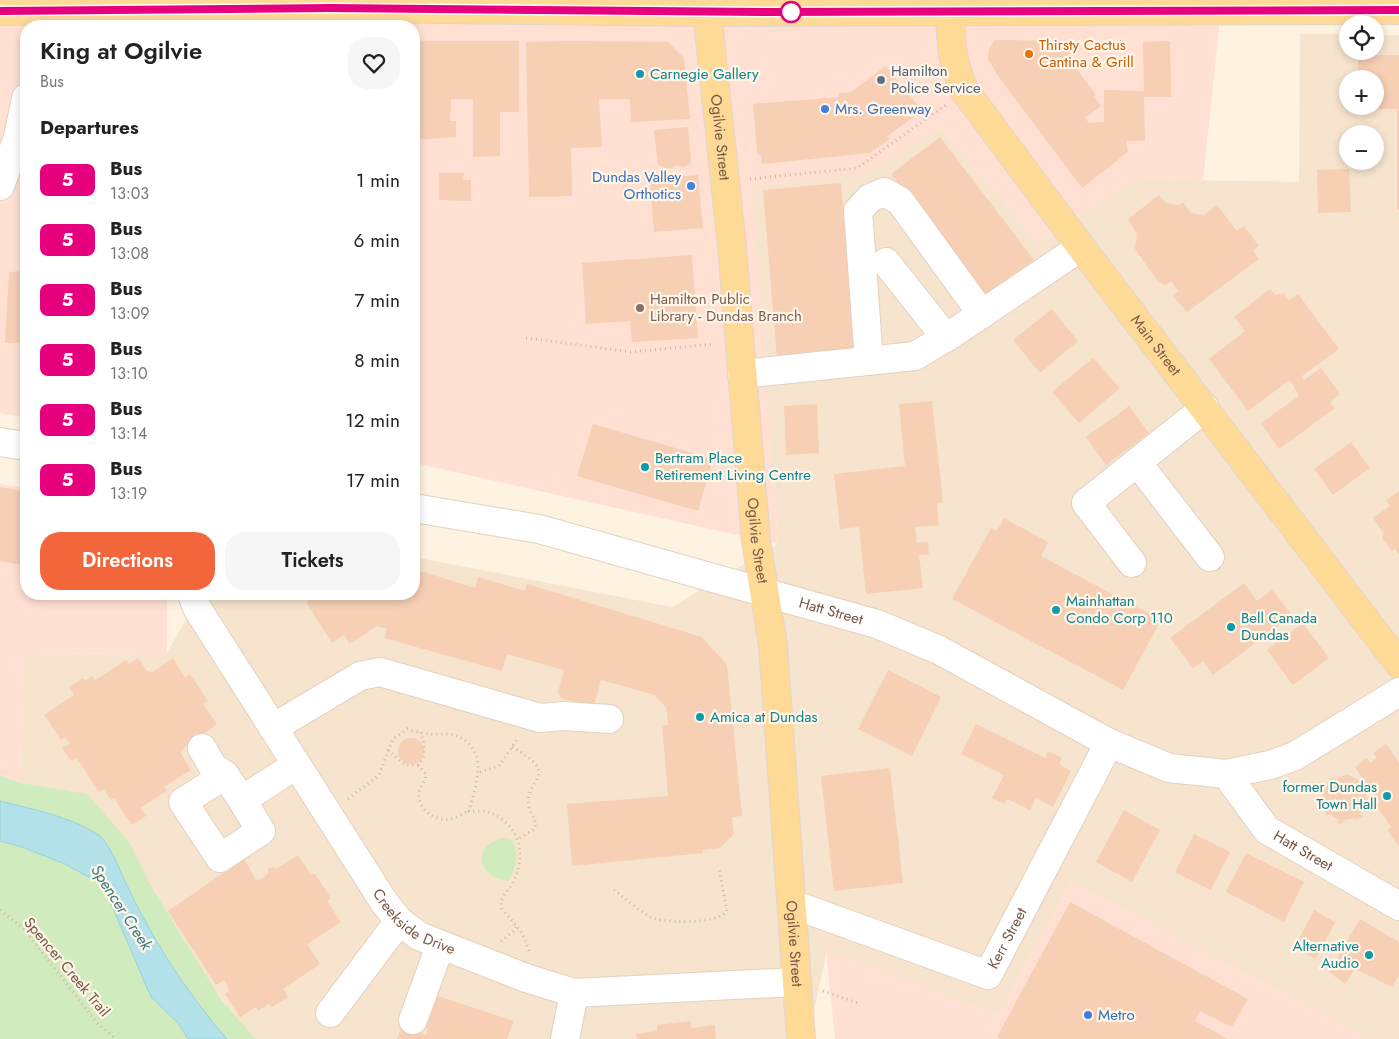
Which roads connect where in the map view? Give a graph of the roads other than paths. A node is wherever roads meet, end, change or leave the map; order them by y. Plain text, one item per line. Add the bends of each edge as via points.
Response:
1 (950, 5) edge
2 (1399, 10) edge
3 (0, 11) edge
4 (39, 12) edge
5 (707, 12) junction
6 (348, 17) edge
7 (20, 149) edge
8 (0, 186) edge
9 (1081, 247) junction
10 (886, 262) dead end
11 (982, 314) junction
12 (946, 338) junction
13 (869, 361) junction
14 (742, 374) junction
15 (1204, 408) junction
16 (0, 442) edge
17 (20, 445) edge
18 (1137, 462) junction
19 (420, 509) edge
20 (1210, 557) dead end
21 (1132, 563) dead end
22 (766, 592) junction
23 (194, 600) edge
24 (1399, 664) edge
25 (1399, 692) edge
26 (609, 719) dead end
27 (273, 728) junction
28 (1109, 743) junction
29 (202, 748) dead end
30 (296, 765) junction
31 (1226, 774) junction
32 (225, 775) junction
33 (242, 800) junction
34 (792, 904) junction
35 (1399, 906) edge
36 (399, 921) junction
37 (440, 946) junction
38 (796, 982) junction
39 (574, 993) junction
40 (330, 1014) dead end
41 (413, 1020) dead end
42 (565, 1039) edge
43 (800, 1039) edge

1 - 2 main road
1 - 5 main road via 873,12
1 - 9 main road, Main Street via 951,49 955,70 966,91
3 - 4 main road
4 - 6 main road
5 - 6 main road
5 - 14 main road, Ogilvie Street
7 - 8 street
9 - 11 street
9 - 15 main road, Main Street
10 - 12 street
11 - 12 street
11 - 13 street via 900,201 884,192 870,198 858,211
12 - 13 street via 914,356
13 - 14 street
14 - 22 main road, Ogilvie Street via 756,541
15 - 18 street
15 - 24 main road, Main Street
16 - 17 street
18 - 20 street
18 - 21 street via 1086,503
19 - 22 street, Hatt Street via 539,529
22 - 28 street, Hatt Street via 877,624 939,650
22 - 34 main road, Ogilvie Street via 773,645
23 - 27 street, Creekside Drive
25 - 31 street, Hatt Street via 1295,756
26 - 27 street via 540,718 380,672 370,672
27 - 30 street, Creekside Drive
28 - 31 street, Hatt Street via 1170,768
28 - 34 street, Kerr Street via 988,975
29 - 32 street via 213,767
30 - 33 street
30 - 36 street, Creekside Drive
31 - 35 street, Hatt Street via 1267,830
32 - 33 street
32 - 33 street via 183,802 220,858 261,831
34 - 38 main road, Ogilvie Street
36 - 37 street, Creekside Drive
36 - 40 street
37 - 39 street, Creekside Drive
37 - 41 street
38 - 39 street, Creekside Drive
38 - 43 main road, Ogilvie Street
39 - 42 street

